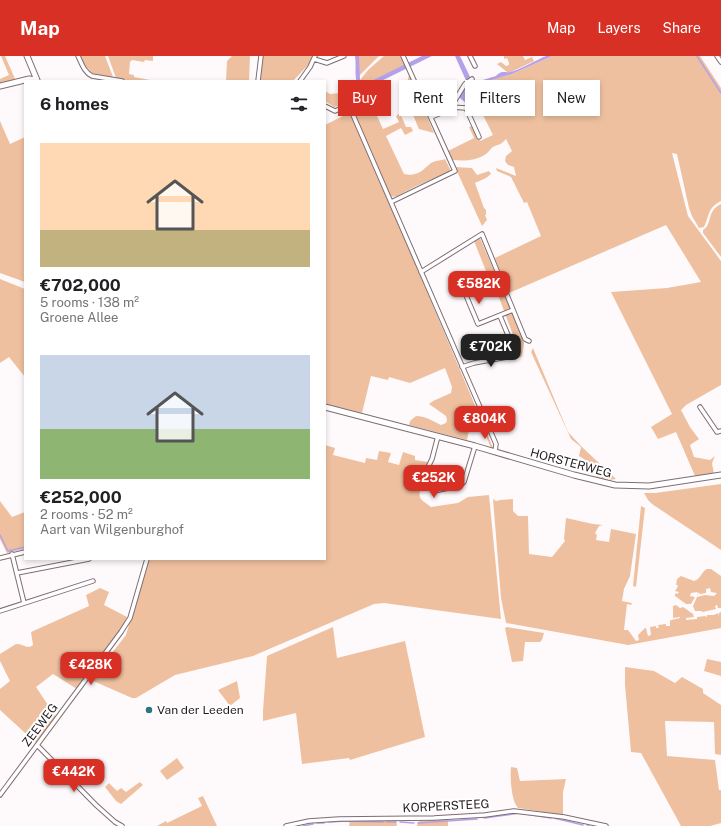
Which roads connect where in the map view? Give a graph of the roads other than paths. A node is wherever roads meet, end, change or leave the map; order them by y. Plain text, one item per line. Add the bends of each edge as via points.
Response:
1 (27, 56) edge
2 (78, 56) edge
3 (260, 56) edge
4 (344, 56) edge
5 (403, 56) edge
6 (470, 56) edge
7 (717, 56) edge
8 (315, 57) edge
9 (721, 62) edge
10 (474, 66) dead end
11 (472, 78) dead end
12 (24, 80) edge
13 (25, 80) edge
14 (37, 80) edge
15 (116, 80) edge
16 (258, 80) edge
17 (301, 80) edge
18 (0, 86) edge
19 (457, 96) edge
20 (326, 106) edge
21 (457, 107) edge
22 (431, 117) joint
23 (479, 137) dead end
24 (391, 202) junction
25 (422, 272) junction
26 (500, 279) junction
27 (513, 310) junction
28 (500, 316) junction
29 (529, 341) dead end
30 (462, 367) junction
31 (326, 407) edge
32 (700, 407) dead end
33 (721, 431) edge
34 (438, 436) junction
35 (475, 446) junction
36 (496, 452) junction
37 (721, 475) edge
38 (433, 478) junction
39 (454, 487) junction
40 (24, 552) edge
41 (12, 554) junction
42 (0, 558) edge
43 (84, 560) edge
44 (147, 560) edge
45 (18, 574) junction
46 (93, 581) dead end
47 (24, 603) junction
48 (0, 611) edge
49 (38, 746) junction
50 (0, 795) edge
51 (122, 826) edge
52 (286, 826) edge
53 (606, 826) edge

1 - 14 main road
2 - 15 street via 88,74
3 - 16 street
4 - 8 street via 327,63
5 - 22 street
6 - 10 street
7 - 9 street
8 - 17 street
11 - 19 street
12 - 18 main road
13 - 14 main road
20 - 24 street via 335,111 347,106 350,108
21 - 23 street via 466,108
22 - 24 street via 455,171
24 - 25 street
25 - 26 street via 482,234
25 - 30 street
26 - 27 street
26 - 28 street via 465,293 478,324
27 - 28 street
27 - 29 street via 525,338
28 - 30 street via 513,347 513,356
30 - 36 street via 496,444
31 - 34 main road, HORSTERWEG
32 - 33 street via 717,432
34 - 35 main road, HORSTERWEG
34 - 38 street via 425,473
35 - 36 main road, HORSTERWEG
35 - 39 street via 464,482
36 - 37 main road, HORSTERWEG via 574,476 620,485 649,486
38 - 39 street
38 - 39 street via 434,491
40 - 41 street
41 - 42 street
41 - 45 street
43 - 45 street
44 - 49 street, ZEEWEG via 132,612 121,632
45 - 47 street
46 - 47 street
47 - 48 street
49 - 50 street, ZEEWEG
49 - 51 street via 96,805
52 - 53 street, KORPERSTEEG via 339,819 434,818 514,811 564,817

